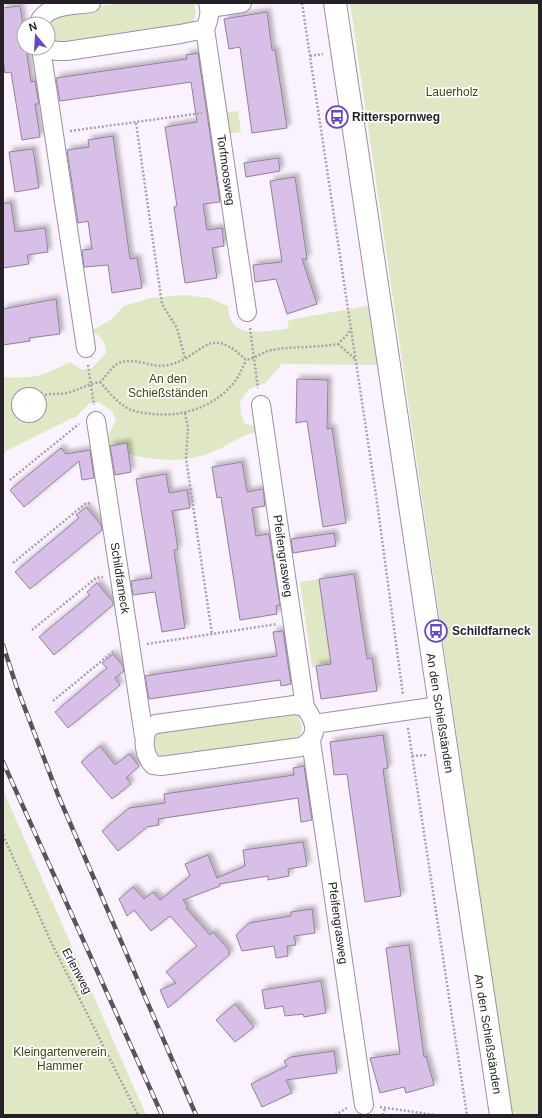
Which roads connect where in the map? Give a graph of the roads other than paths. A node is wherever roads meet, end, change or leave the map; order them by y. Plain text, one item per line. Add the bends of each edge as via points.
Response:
1 (35, 3) edge
2 (91, 3) edge
3 (242, 3) edge
4 (335, 3) edge
5 (209, 5) edge
6 (37, 16) edge
7 (42, 16) edge
8 (205, 29) junction
9 (56, 51) edge
10 (42, 56) edge
11 (247, 312) road end
12 (86, 348) road end
13 (261, 405) road end
14 (96, 421) road end
15 (439, 706) junction
16 (305, 707) junction
17 (314, 724) junction
18 (144, 736) junction
19 (311, 741) junction
20 (364, 1105) road end
21 (501, 1115) edge

1 - 6 street
2 - 7 street via 52,10
3 - 5 street
4 - 15 street, An den Schießständen
5 - 8 street via 209,20
8 - 9 street
8 - 11 street, Torfmoosweg
10 - 12 street
13 - 16 street, Pfeifengrasweg
14 - 18 street, Schildfarneck
15 - 17 street
15 - 21 street, An den Schießständen
16 - 17 street
16 - 18 street via 294,705 156,724 148,728
17 - 19 street
18 - 19 street, Schildfarneck via 147,758 153,765 161,766 301,747
19 - 20 street, Pfeifengrasweg

